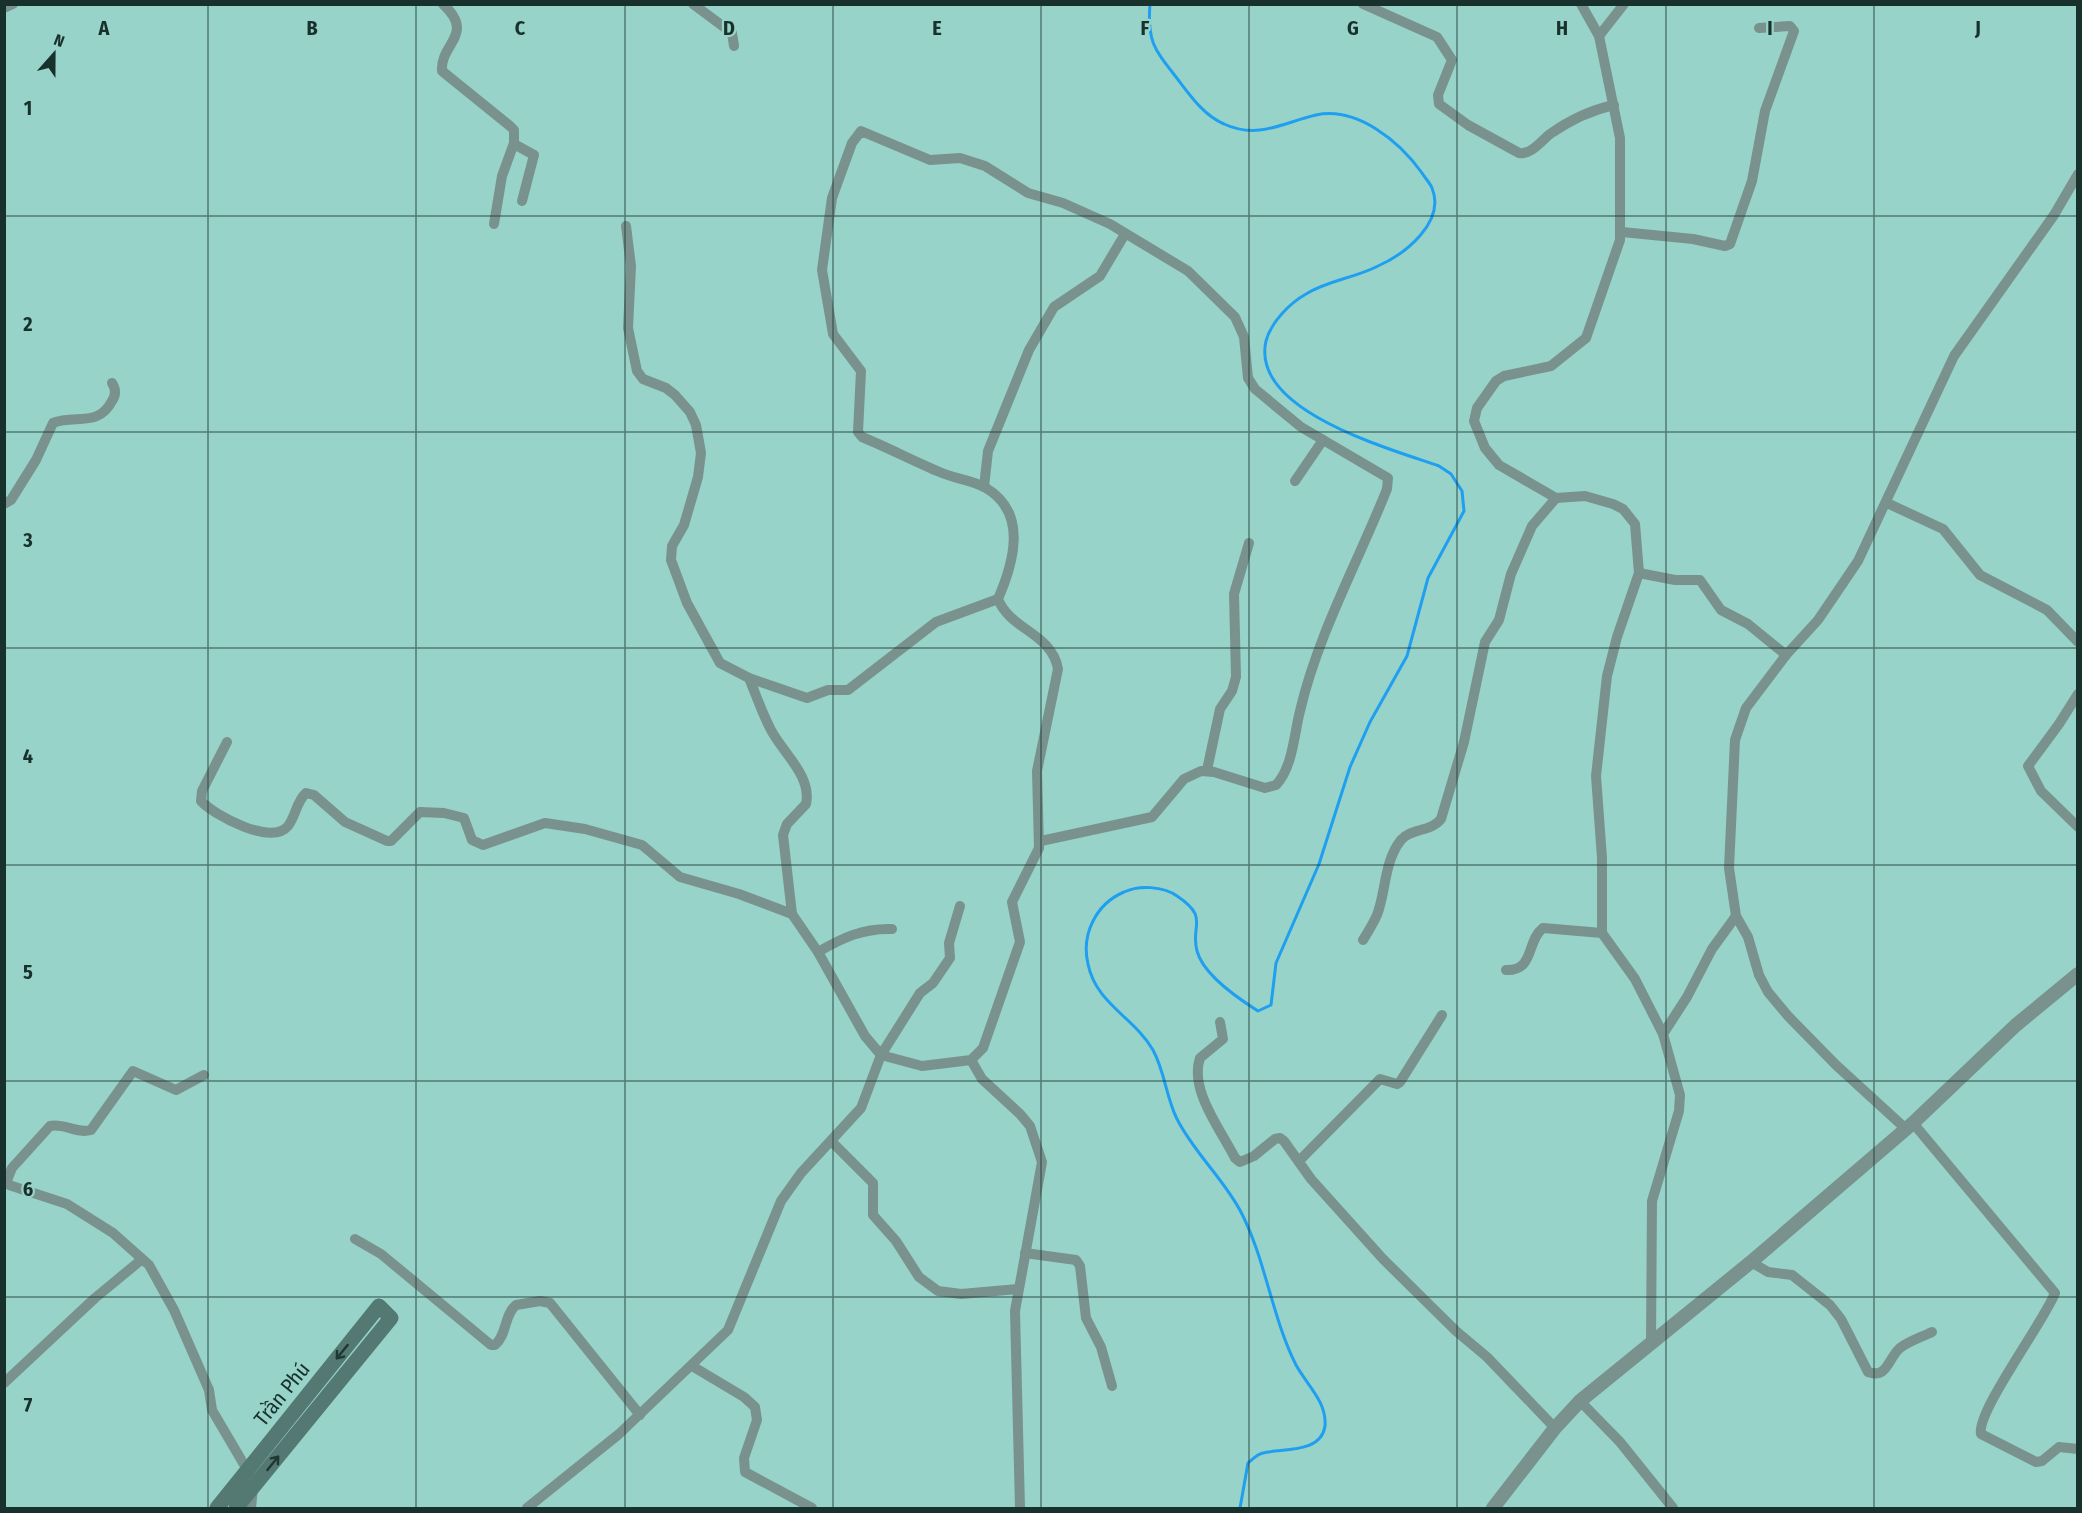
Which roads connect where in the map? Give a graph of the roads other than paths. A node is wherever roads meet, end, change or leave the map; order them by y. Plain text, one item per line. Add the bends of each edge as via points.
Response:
1 (13, 4) edge
2 (443, 4) edge
3 (693, 4) edge
4 (1363, 4) edge
5 (1581, 4) edge
6 (1624, 4) edge
7 (4, 8) edge
8 (1759, 28) dead end
9 (1599, 36) junction
10 (734, 46) dead end
11 (1614, 105) junction
12 (514, 143) junction
13 (2078, 174) edge
14 (522, 201) dead end
15 (494, 224) dead end
16 (627, 226) dead end
17 (1622, 232) junction
18 (1125, 234) junction
19 (112, 383) dead end
20 (1323, 440) junction
21 (1295, 481) dead end
22 (984, 487) junction
23 (1556, 498) junction
24 (1887, 503) junction
25 (4, 504) edge
26 (1249, 543) dead end
27 (1639, 573) junction
28 (998, 599) junction
29 (2078, 642) edge
30 (1786, 655) junction
31 (749, 678) junction
32 (2078, 694) edge
33 (227, 742) dead end
34 (1207, 770) junction
35 (2078, 827) edge
36 (1041, 840) junction
37 (960, 906) dead end
38 (792, 914) junction
39 (1736, 916) junction
40 (892, 929) dead end
41 (1602, 933) junction
42 (1363, 940) dead end
43 (818, 952) junction
44 (1506, 970) dead end
45 (2078, 974) edge
46 (1442, 1015) dead end
47 (1220, 1022) dead end
48 (1663, 1034) junction
49 (881, 1055) junction
50 (970, 1060) junction
51 (204, 1075) dead end
52 (1909, 1126) junction
53 (832, 1142) junction
54 (1299, 1161) junction
55 (355, 1239) dead end
56 (1025, 1253) junction
57 (141, 1260) junction
58 (1751, 1262) junction
59 (1018, 1289) junction
60 (1932, 1332) dead end
61 (1652, 1343) junction
62 (692, 1366) junction
63 (4, 1383) edge
64 (1112, 1386) dead end
65 (1580, 1401) junction
66 (640, 1414) junction
67 (1555, 1428) junction
68 (2078, 1449) edge
69 (249, 1469) junction
70 (253, 1488) junction
71 (1016, 1507) edge
72 (218, 1509) edge
73 (236, 1509) edge
74 (252, 1509) edge
75 (527, 1509) edge
76 (812, 1509) edge
77 (1493, 1509) edge
78 (1673, 1509) edge

1 - 7 street
2 - 12 street via 455,18 458,32 442,71 510,126
3 - 10 street via 732,33
4 - 11 street via 1441,40 1452,60 1438,95 1439,104 1520,153 1526,153 1588,112
5 - 9 street
6 - 9 street
8 - 17 street via 1790,26 1794,31 1765,111 1752,181 1730,244
9 - 11 street
11 - 17 street via 1622,153 1618,193
12 - 14 street via 534,155
12 - 15 street via 501,176
13 - 24 street via 2054,215 1954,356
16 - 31 street via 631,266 628,328 637,371 643,379 666,388 690,412 701,453 693,499 672,546 671,560 687,603 716,658
17 - 23 street via 1586,338 1551,366 1496,381 1475,415 1480,438 1491,458
18 - 20 street via 1188,271 1229,309 1244,337 1246,369 1255,389 1288,418
18 - 22 street via 1097,279 1054,307 1029,350 988,451
18 - 22 street via 1063,203 1028,193 985,166 968,160 930,160 858,132 831,198 822,270 833,334 861,370 858,432 903,457
19 - 25 street via 113,400 103,413 91,419 53,423 36,460 11,500
20 - 21 street
20 - 34 street via 1387,477 1387,489 1312,672 1281,779 1268,788
22 - 28 street via 1007,507 1014,531 1012,559
23 - 27 street via 1585,496 1623,509 1635,524
23 - 42 street via 1532,526 1511,574 1499,620 1485,642 1464,742 1441,819 1432,827 1404,837 1399,844 1377,914
24 - 29 street via 1936,525 1949,535 1980,576 2047,610
24 - 30 street via 1858,561 1818,620
26 - 34 street via 1234,594 1236,676 1232,692 1220,709
27 - 30 street via 1700,580 1721,610 1748,624
27 - 41 street via 1607,676 1597,759
28 - 31 street via 936,622 848,690 828,690 807,698
28 - 36 street via 1005,613 1045,642 1057,663 1037,771
30 - 39 street via 1746,708 1737,727 1730,868
31 - 38 street via 768,724 807,791 806,804 787,824 783,835
32 - 35 street via 2028,766 2041,791
33 - 38 street via 202,791 201,801 230,822 266,834 288,826 306,793 314,795 345,822 387,841 414,816 424,812 464,818 472,840 483,845 545,823 564,825 636,843 654,853 680,877
34 - 36 street via 1191,773 1152,817
36 - 50 street via 1035,860 1012,902 1019,946 983,1048
37 - 49 street via 949,943 950,958 920,993
38 - 43 street
39 - 48 street via 1712,949
39 - 52 street via 1772,997 1836,1065
40 - 43 street via 852,934
41 - 44 street via 1544,928 1536,936 1525,964
41 - 48 street via 1635,979
43 - 49 street via 865,1036
45 - 52 street via 2016,1025
46 - 54 street via 1400,1082 1380,1079
47 - 54 street via 1223,1039 1200,1058 1197,1078 1235,1158 1246,1161 1280,1138
48 - 61 street via 1681,1103 1652,1201
49 - 50 street via 922,1066
49 - 53 street via 861,1108
50 - 56 street via 982,1078 1030,1126 1040,1151 1042,1166
51 - 57 street via 176,1090 133,1071 91,1130 50,1126 8,1176 9,1185 54,1198 113,1233
52 - 58 street
52 - 68 street via 2055,1293 1980,1426 1982,1434 2036,1462 2060,1447
53 - 59 street via 873,1184 873,1215 925,1283 946,1293
53 - 62 street via 801,1173 781,1201 733,1322
54 - 67 street via 1391,1268 1487,1357
55 - 66 street via 399,1268 491,1345 501,1340 516,1305 550,1303
56 - 59 street
56 - 64 street via 1077,1260 1086,1318 1101,1347
57 - 63 street via 94,1298
57 - 69 street via 160,1281 209,1390 212,1410
58 - 60 street via 1768,1272 1792,1275 1830,1305 1868,1372 1882,1373 1900,1348
58 - 61 street
59 - 71 street
61 - 65 street
62 - 66 street
62 - 76 street via 755,1407 757,1420 744,1458 745,1472
65 - 67 street
65 - 78 street via 1620,1442
66 - 75 street
67 - 77 street
69 - 70 street
70 -> 69 main road, Trần Phú via 391,1318 379,1306
69 - 72 main road, Trần Phú
70 - 73 main road, Trần Phú
70 - 74 street

